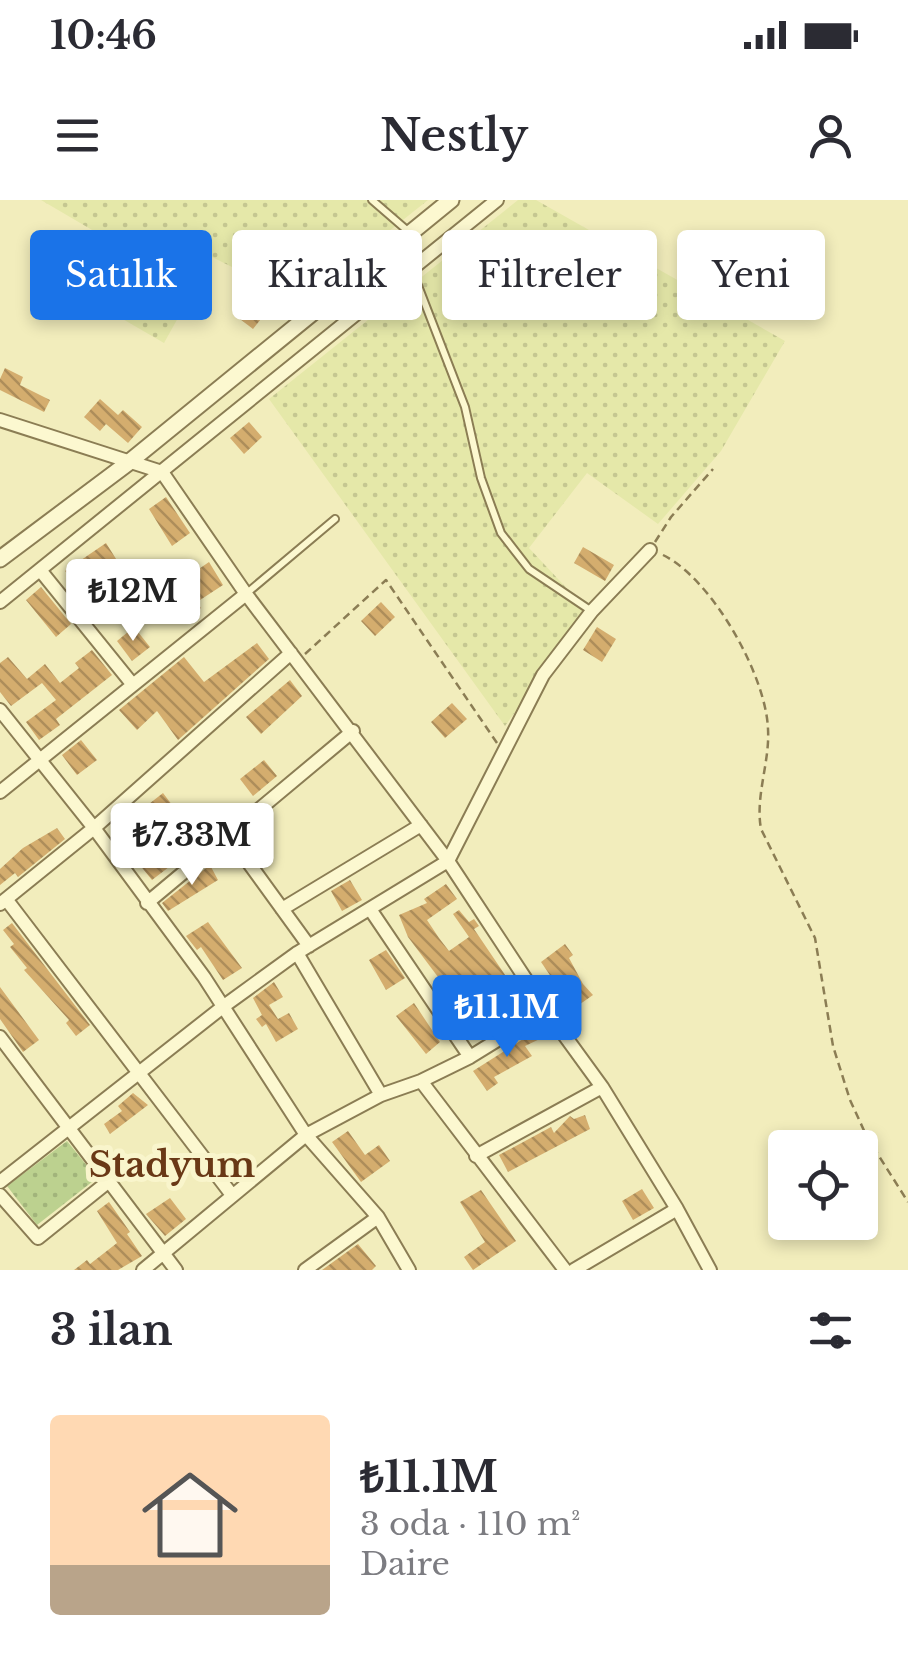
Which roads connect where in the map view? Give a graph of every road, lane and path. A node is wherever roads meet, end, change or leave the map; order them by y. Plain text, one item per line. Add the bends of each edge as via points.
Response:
1 (372, 200) edge
2 (450, 200) edge
3 (498, 200) edge
4 (407, 230) edge
5 (414, 230) edge
6 (422, 261) edge
7 (422, 295) edge
8 (303, 320) edge
9 (349, 320) edge
10 (0, 420) edge
11 (128, 463) junction
12 (713, 469) dead end
13 (162, 472) junction
14 (335, 519) dead end
15 (650, 550) junction
16 (0, 559) edge
17 (40, 570) junction
18 (246, 594) junction
19 (0, 602) edge
20 (592, 611) junction
21 (294, 657) junction
22 (133, 685) junction
23 (0, 710) edge
24 (353, 731) junction
25 (503, 753) junction
26 (40, 760) junction
27 (0, 792) edge
28 (422, 825) junction
29 (94, 828) junction
30 (230, 837) junction
31 (448, 861) junction
32 (3, 902) edge
33 (147, 903) junction
34 (282, 909) junction
35 (370, 909) junction
36 (303, 949) junction
37 (224, 1006) junction
38 (546, 1010) junction
39 (0, 1037) edge
40 (470, 1057) junction
41 (140, 1071) junction
42 (421, 1081) junction
43 (602, 1087) junction
44 (381, 1095) junction
45 (71, 1127) junction
46 (306, 1135) junction
47 (476, 1156) junction
48 (110, 1181) junction
49 (0, 1182) edge
50 (0, 1195) edge
51 (232, 1195) junction
52 (908, 1202) edge
53 (678, 1209) junction
54 (378, 1217) junction
55 (161, 1254) junction
56 (142, 1270) edge
57 (176, 1270) edge
58 (305, 1270) edge
59 (409, 1270) edge
60 (565, 1270) edge
61 (574, 1270) edge
62 (710, 1270) edge

1 - 4 lane
2 - 5 street
3 - 6 street
7 - 20 lane via 465,407 502,533 530,569
8 - 11 street
9 - 13 street
10 - 11 street
11 - 13 street
11 - 16 street
12 - 15 path
13 - 17 street
13 - 18 street
14 - 18 lane
15 - 20 street
15 - 52 path via 680,565 711,596 760,688 768,741 761,829 815,938 833,1046 850,1100
17 - 19 street
17 - 22 street
18 - 21 street
18 - 22 street
20 - 25 street via 543,675
21 - 24 street
21 - 25 path via 386,580
21 - 29 street
22 - 26 street
23 - 26 street
24 - 28 street
24 - 30 street
25 - 31 street
26 - 27 street
26 - 29 street
28 - 31 street
28 - 34 street
29 - 32 street
29 - 33 street
30 - 33 street
30 - 34 street
31 - 35 street
31 - 38 street
32 - 41 street
33 - 37 street
34 - 36 street
35 - 36 street
35 - 40 street
36 - 37 street
36 - 44 street
37 - 41 street
37 - 46 street
38 - 40 street
38 - 43 street
39 - 45 street
40 - 42 street
41 - 45 street
41 - 51 street
42 - 44 street
42 - 47 street
43 - 47 street
43 - 53 street
44 - 46 street
45 - 48 street
45 - 49 street
46 - 51 street
46 - 54 street
47 - 60 street
48 - 50 street via 38,1238
48 - 55 street
51 - 55 street
53 - 61 street
53 - 62 street
54 - 58 street
54 - 59 street
55 - 56 street
55 - 57 street

